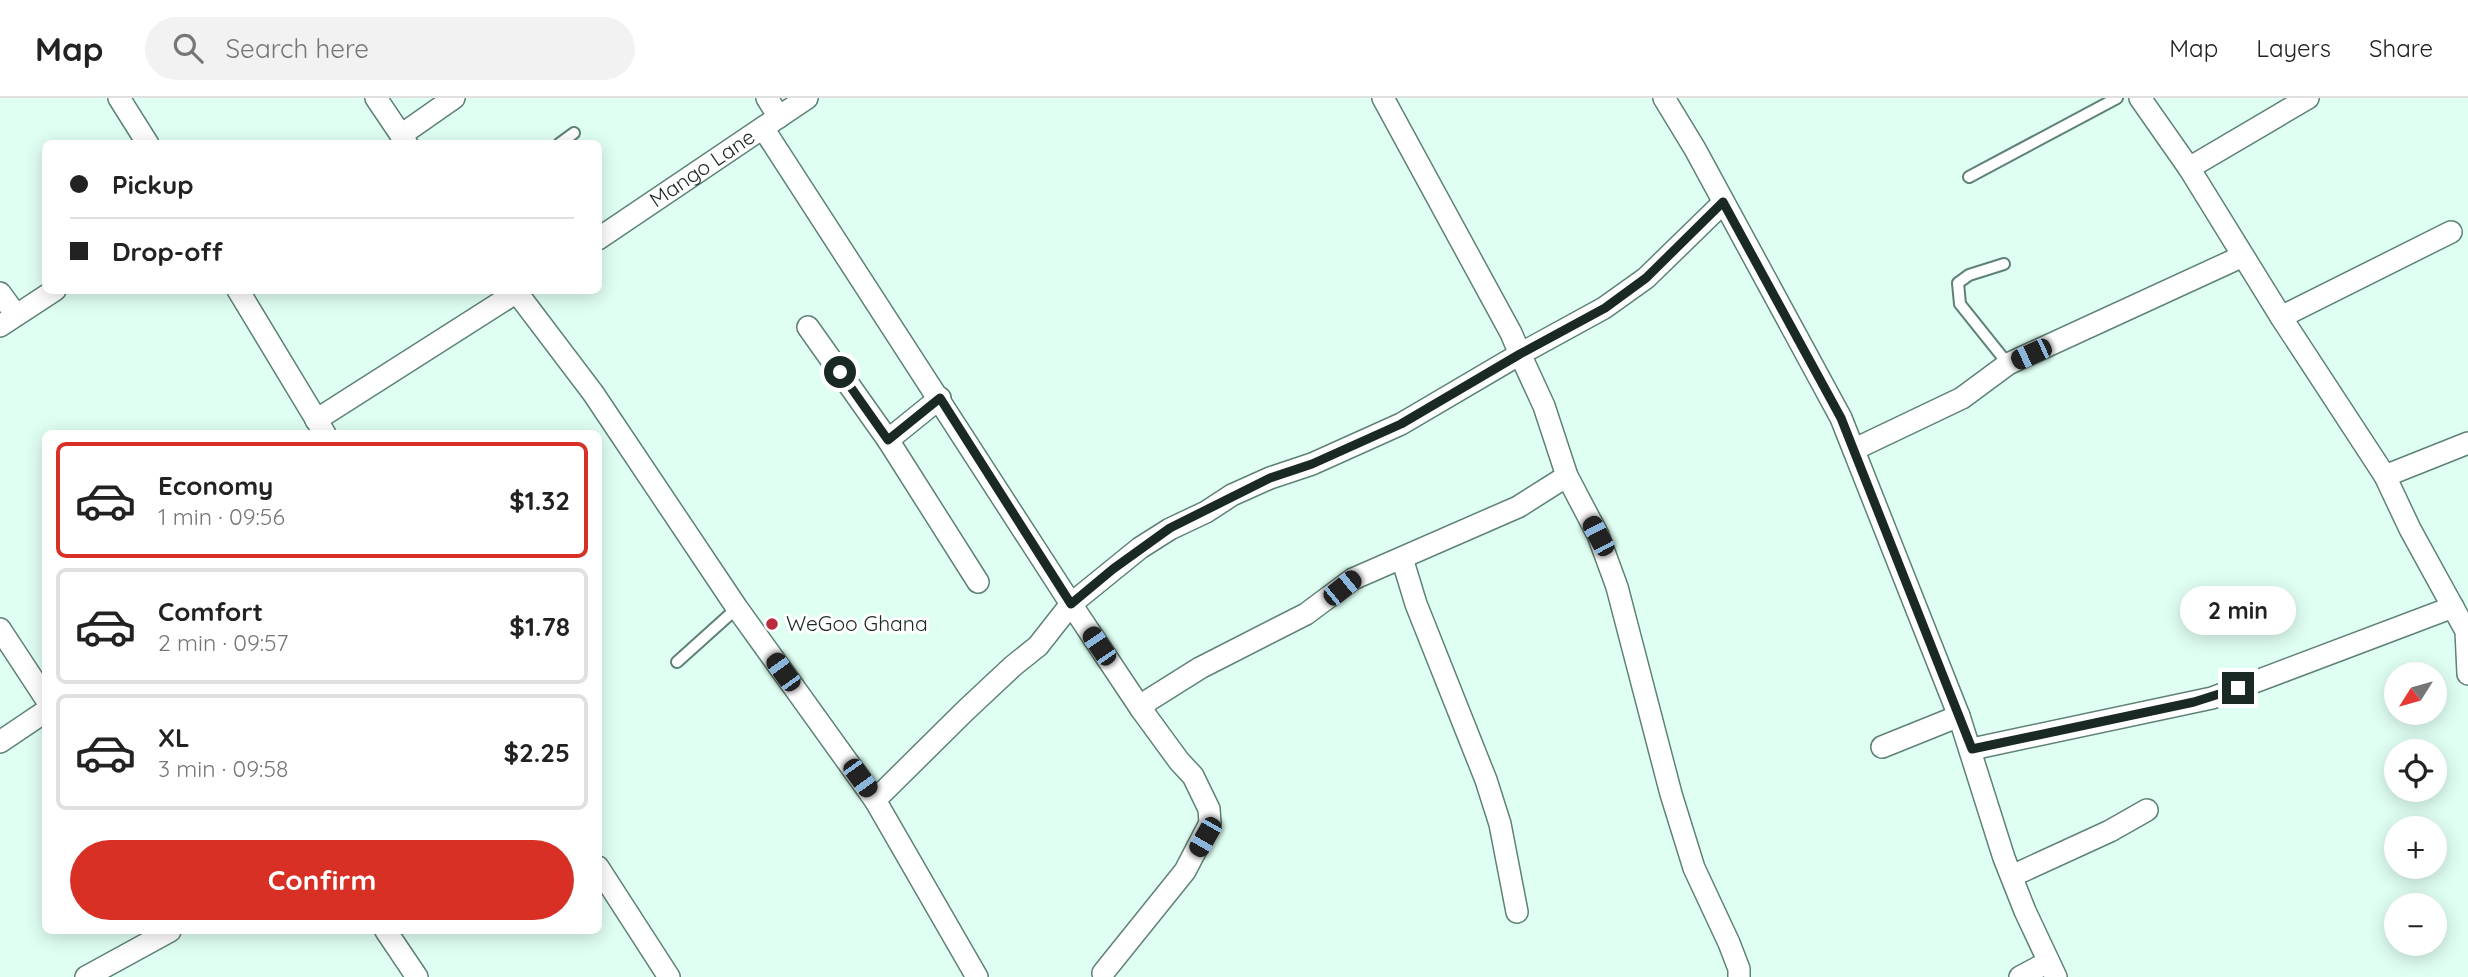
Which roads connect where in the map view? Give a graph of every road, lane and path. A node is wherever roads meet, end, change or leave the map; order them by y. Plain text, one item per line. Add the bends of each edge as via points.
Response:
1 (119, 98) edge
2 (376, 98) edge
3 (454, 98) edge
4 (767, 98) edge
5 (807, 98) edge
6 (1383, 98) edge
7 (1664, 98) edge
8 (2118, 98) edge
9 (2140, 98) edge
10 (2308, 98) edge
11 (771, 123) junction
12 (574, 133) dead end
13 (404, 139) edge
14 (145, 140) edge
15 (564, 140) edge
16 (2189, 168) junction
17 (1969, 177) dead end
18 (1723, 202) junction
19 (2451, 232) dead end
20 (602, 236) edge
21 (2243, 256) junction
22 (2004, 264) dead end
23 (0, 293) edge
24 (49, 294) edge
25 (240, 294) edge
26 (513, 294) edge
27 (519, 294) edge
28 (2281, 317) junction
29 (8, 321) edge
30 (808, 327) dead end
31 (1520, 354) junction
32 (2008, 364) junction
33 (940, 398) junction
34 (320, 427) edge
35 (888, 440) junction
36 (2468, 443) edge
37 (1855, 449) junction
38 (1567, 476) junction
39 (2385, 477) junction
40 (1402, 558) junction
41 (978, 582) dead end
42 (1071, 604) junction
43 (2453, 607) junction
44 (737, 608) junction
45 (0, 629) edge
46 (2467, 631) edge
47 (677, 662) dead end
48 (2468, 674) edge
49 (42, 693) edge
50 (1141, 709) junction
51 (42, 714) edge
52 (1959, 716) junction
53 (0, 742) edge
54 (1882, 747) dead end
55 (1972, 749) junction
56 (875, 800) junction
57 (2147, 810) dead end
58 (602, 873) edge
59 (2012, 876) junction
60 (1517, 912) dead end
61 (165, 934) edge
62 (387, 934) edge
63 (2052, 969) edge
64 (1104, 973) dead end
65 (406, 974) edge
66 (86, 977) edge
67 (668, 977) edge
68 (977, 977) edge
69 (1739, 977) edge
70 (2020, 977) edge

1 - 14 street
2 - 13 street
3 - 13 street
4 - 11 street
5 - 11 street, Mango Lane
6 - 31 street
7 - 18 street
8 - 17 lane
9 - 16 street
10 - 16 street
11 - 20 street, Mango Lane
11 - 33 street
12 - 15 lane
16 - 21 street
18 - 31 street via 1646,278 1605,308
18 - 37 street
19 - 28 street
21 - 28 street
21 - 32 street
22 - 32 lane via 1969,275 1958,283 1958,295 1960,304
23 - 29 street
24 - 29 street
25 - 34 street
26 - 34 street
27 - 44 street via 593,393
28 - 39 street
30 - 35 street
31 - 38 street via 1544,406
31 - 42 street via 1401,424 1270,478 1170,528
32 - 37 street via 1962,398
33 - 35 street
33 - 42 street
35 - 41 street
36 - 39 street
37 - 52 street
38 - 40 street via 1518,508
38 - 69 street via 1598,536 1617,587 1694,868 1729,943
39 - 43 street
40 - 50 street via 1353,579 1306,614 1199,668
40 - 60 street via 1424,627 1486,780 1500,824
42 - 50 street
42 - 56 street via 1038,646
43 - 46 street
43 - 55 street via 2212,698
44 - 47 lane
44 - 56 street
45 - 49 street
46 - 48 street
50 - 64 street via 1198,784 1210,823 1185,871
51 - 53 street
52 - 54 street
52 - 55 street
55 - 59 street
56 - 68 street
57 - 59 street
58 - 67 street
59 - 63 street
61 - 66 street
62 - 65 street
63 - 70 street

